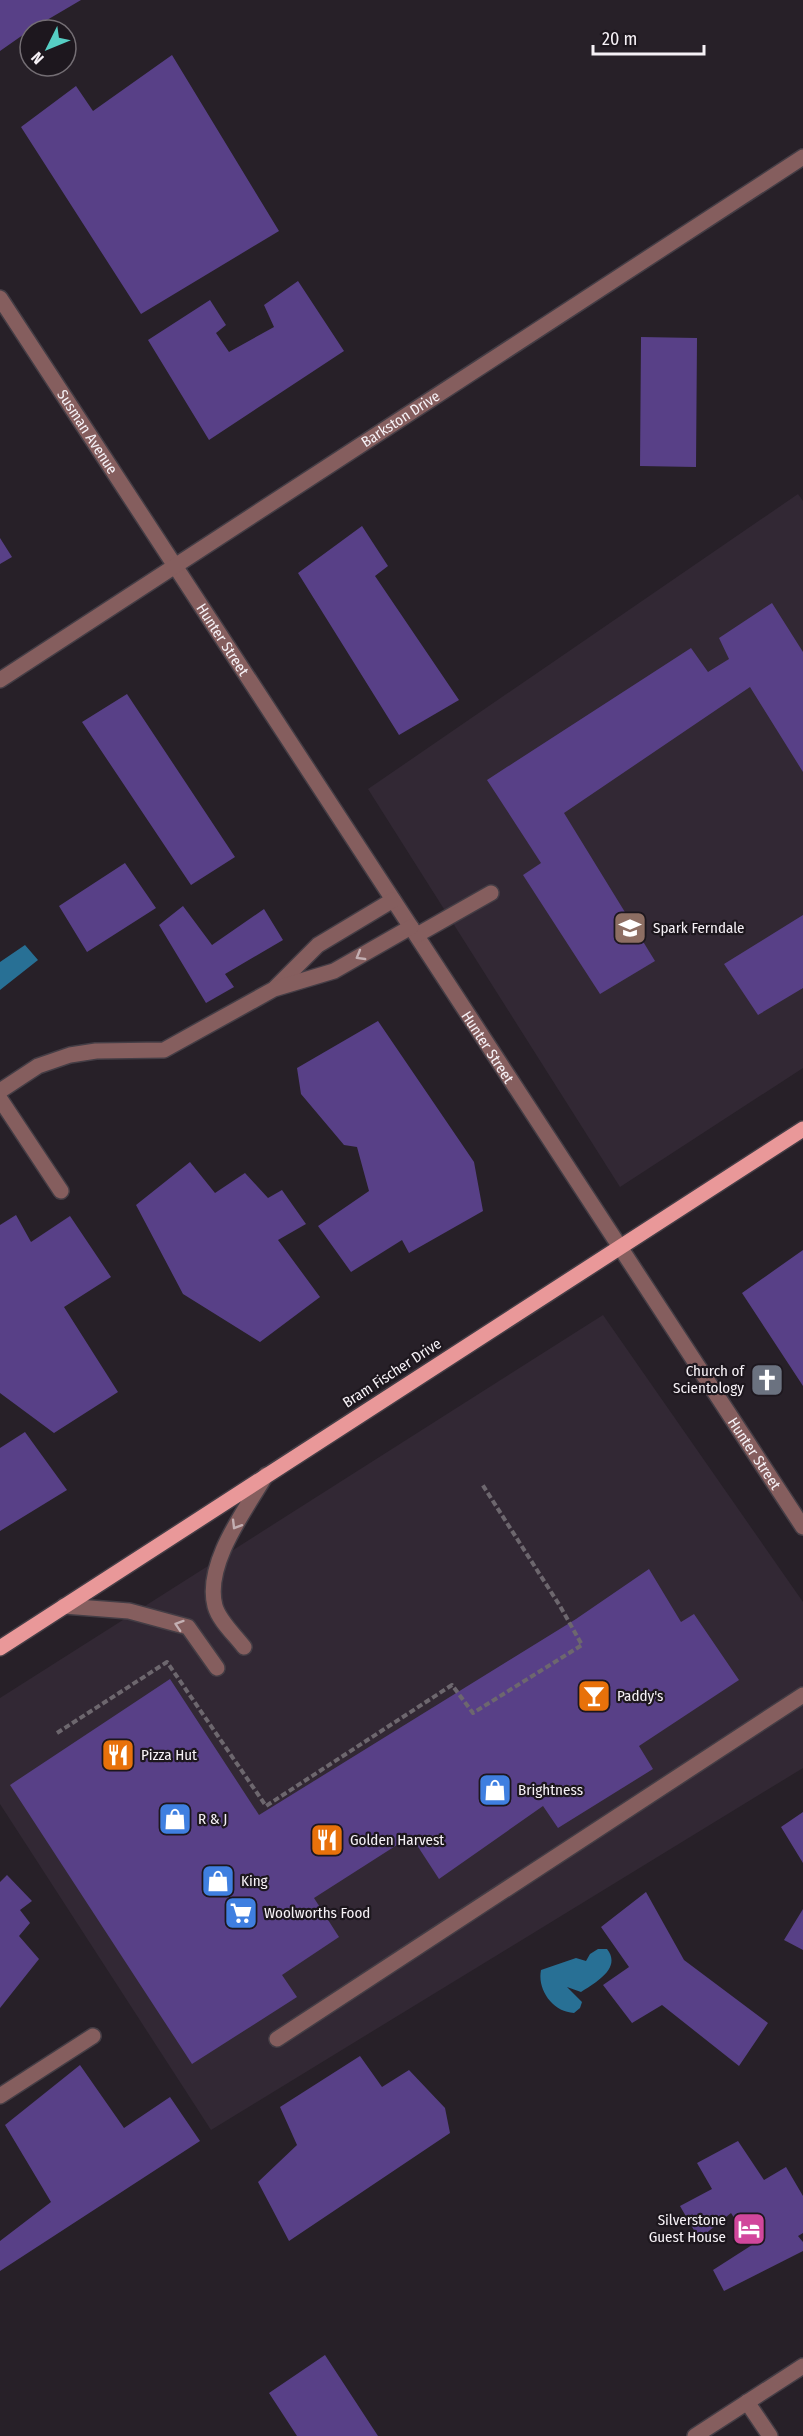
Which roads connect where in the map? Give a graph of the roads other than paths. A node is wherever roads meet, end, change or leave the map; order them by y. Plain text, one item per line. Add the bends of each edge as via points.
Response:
1 (803, 157) edge
2 (0, 298) edge
3 (176, 567) junction
4 (0, 680) edge
5 (491, 893) dead end
6 (393, 900) junction
7 (414, 931) junction
8 (274, 989) junction
9 (0, 1091) edge
10 (0, 1099) edge
11 (803, 1129) edge
12 (61, 1191) dead end
13 (619, 1249) junction
14 (266, 1475) junction
15 (803, 1527) edge
16 (64, 1606) junction
17 (244, 1647) dead end
18 (0, 1648) edge
19 (216, 1668) dead end
20 (803, 1695) edge
21 (93, 2036) dead end
22 (277, 2039) dead end
23 (0, 2096) edge
24 (803, 2366) edge
25 (747, 2402) junction
26 (695, 2436) edge
27 (770, 2436) edge

1 - 3 street, Barkston Drive
2 - 3 street, Susman Avenue
3 - 4 street, Barkston Drive
3 - 6 street, Hunter Street
5 - 7 street
6 - 7 street, Hunter Street
6 - 8 street via 318,945
7 -> 8 street via 333,971
7 - 13 street, Hunter Street
8 - 9 street via 164,1050 70,1055 38,1066
10 - 12 street
11 - 13 main road, Bram Fischer Drive
13 - 14 main road, Bram Fischer Drive
13 - 15 street, Hunter Street
14 - 16 main road, Bram Fischer Drive
14 -> 17 street via 231,1532 214,1580 215,1606
16 - 18 main road, Bram Fischer Drive
19 -> 16 street via 188,1627 129,1611
20 - 22 street
21 - 23 street
24 - 25 street
25 - 26 street
25 - 27 street

